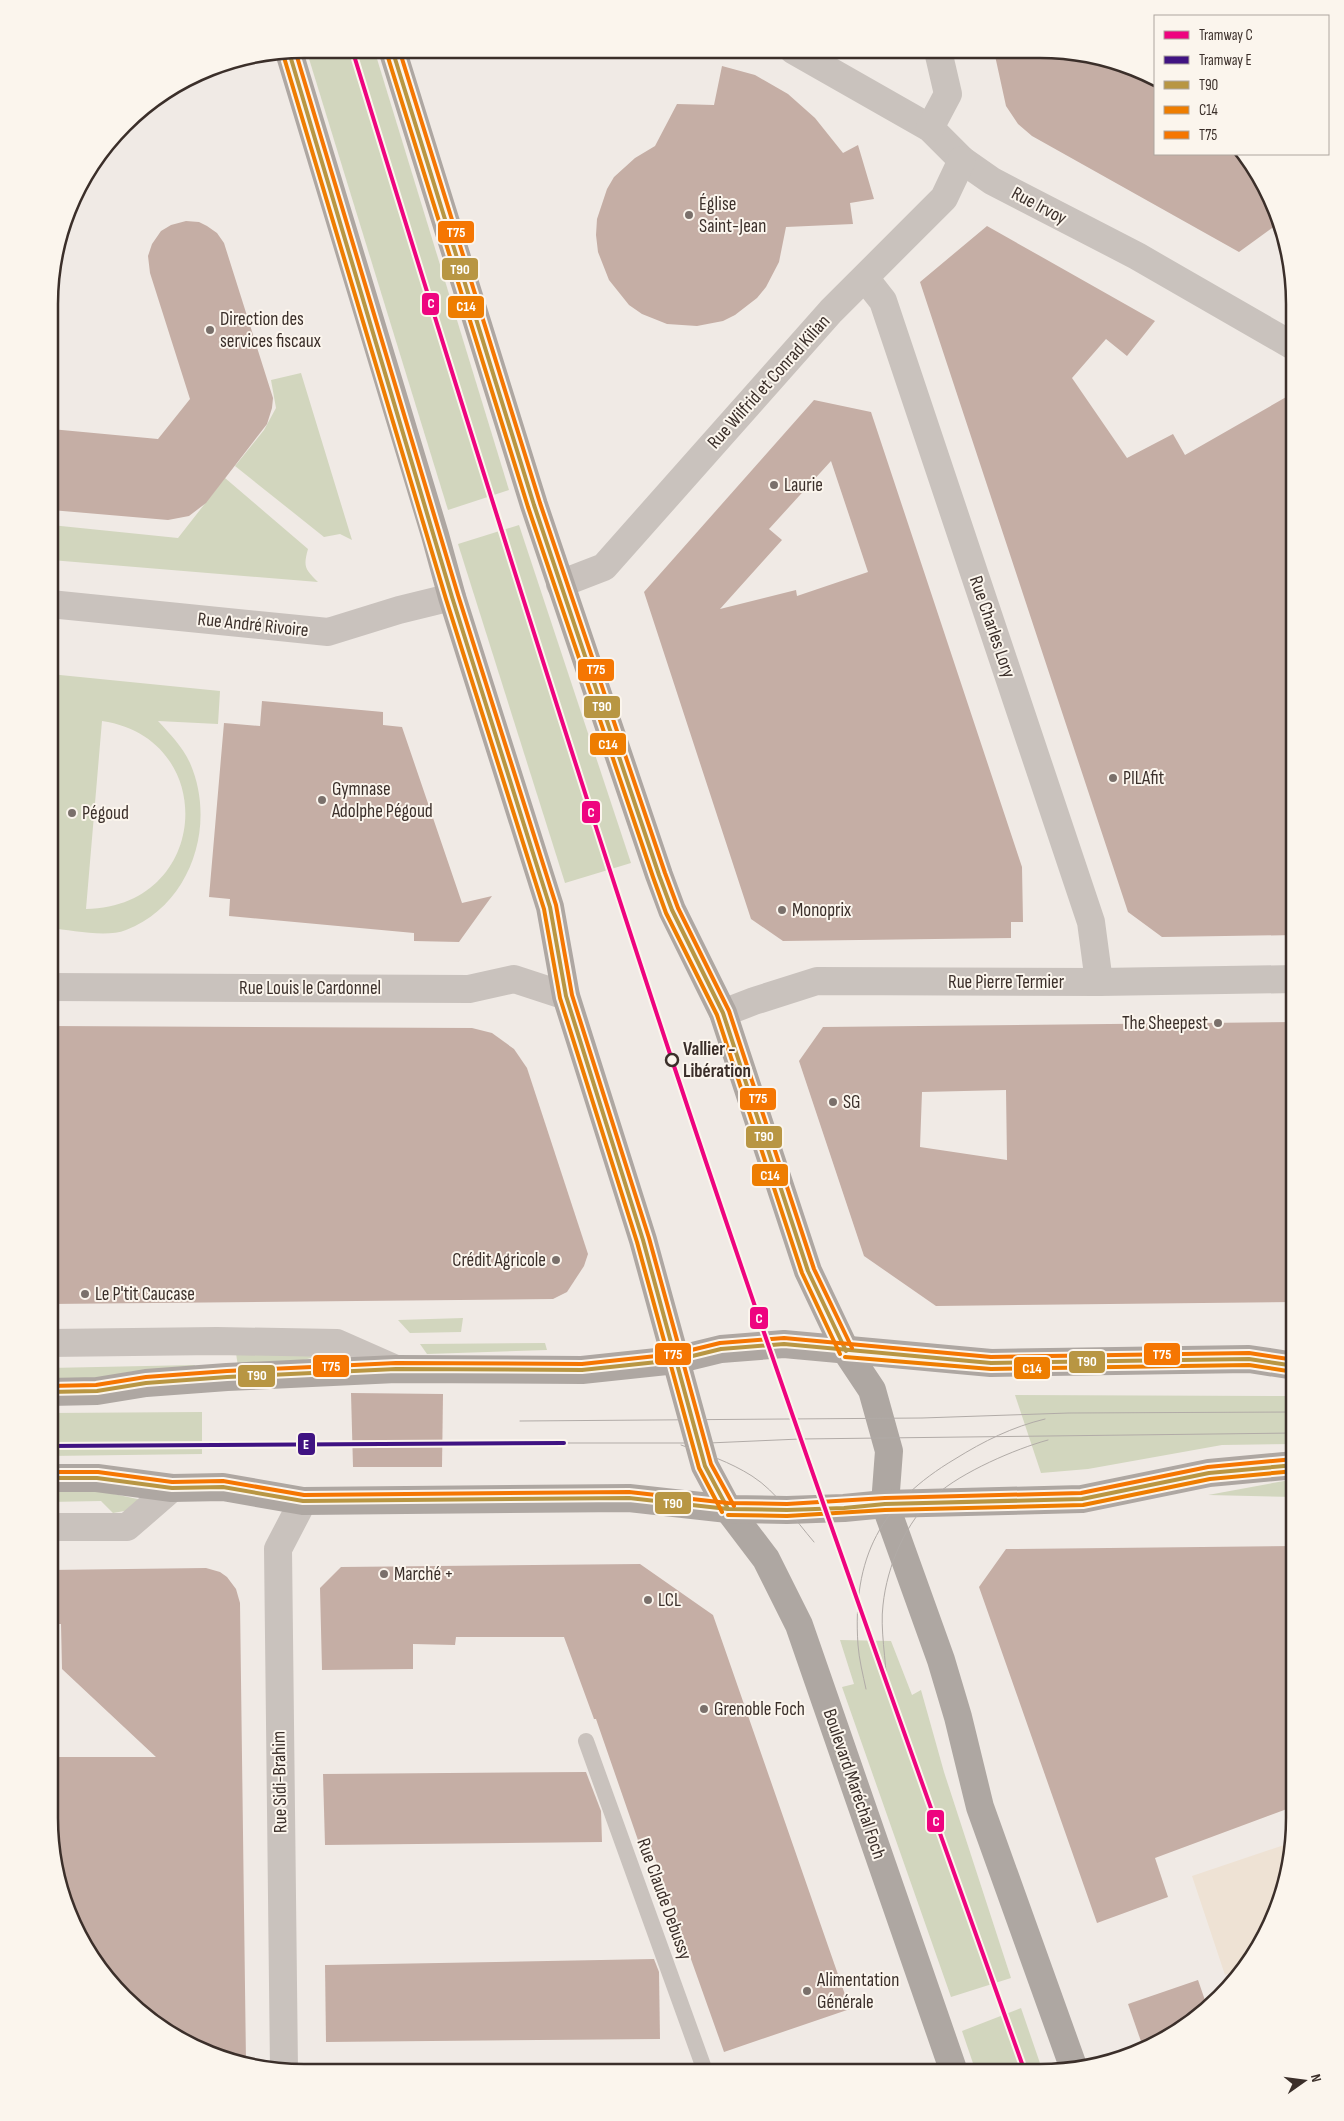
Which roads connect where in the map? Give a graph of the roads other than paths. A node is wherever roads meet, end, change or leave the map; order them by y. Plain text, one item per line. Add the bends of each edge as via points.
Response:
1 (291, 58) edge
2 (395, 58) edge
3 (807, 58) edge
4 (940, 58) edge
5 (930, 128) junction
6 (962, 160) junction
7 (865, 278) junction
8 (1286, 342) edge
9 (560, 584) junction
10 (452, 597) junction
11 (58, 605) edge
12 (1286, 979) edge
13 (1099, 982) junction
14 (58, 987) edge
15 (566, 996) junction
16 (723, 1013) junction
17 (58, 1343) edge
18 (846, 1351) junction
19 (676, 1360) junction
20 (1286, 1365) edge
21 (396, 1369) junction
22 (58, 1392) edge
23 (1286, 1466) edge
24 (58, 1478) edge
25 (172, 1488) junction
26 (303, 1500) junction
27 (885, 1504) junction
28 (728, 1509) junction
29 (58, 1527) edge
30 (586, 1741) dead end
31 (1071, 2061) edge
32 (284, 2063) edge
33 (702, 2064) edge
34 (951, 2064) edge

1 - 10 main road, Boulevard Maréchal Foch
2 - 9 main road
3 - 5 street, Rue Irvoy
4 - 5 street via 948,94
5 - 6 street, Rue Irvoy
6 - 7 street, Rue Wilfrid et Conrad Kilian via 944,198
6 - 8 street, Rue Irvoy via 992,181 1137,256
7 - 9 street, Rue Wilfrid et Conrad Kilian via 820,323 604,567
7 - 13 street, Rue Charles Lory via 882,301 1091,922
9 - 16 main road via 672,910
10 - 11 street, Rue André Rivoire via 328,632
10 - 15 main road, Boulevard Maréchal Foch via 550,907
12 - 13 street, Rue Pierre Termier
13 - 16 street, Rue Pierre Termier via 817,981
14 - 15 street, Rue Louis le Cardonnel via 469,989 514,979
15 - 19 main road, Boulevard Maréchal Foch via 643,1240
16 - 18 main road via 808,1271
17 - 21 street via 337,1343
18 - 19 main road via 784,1344 721,1349
18 - 20 main road via 991,1364 1249,1359
18 - 27 main road via 872,1390 888,1451
19 - 21 main road via 582,1370
19 - 28 main road, Boulevard Maréchal Foch via 705,1466
21 - 22 main road via 227,1377 146,1383 97,1391
23 - 27 main road via 1209,1473 1082,1499
24 - 25 main road via 97,1478
25 - 26 main road via 223,1487
25 - 29 street via 126,1527
26 - 28 main road via 620,1497
26 - 32 street, Rue Sidi-Brahim via 278,1549
27 - 28 main road via 787,1510
27 - 31 main road via 941,1660 980,1807
28 - 34 main road, Boulevard Maréchal Foch via 766,1559 799,1625
30 - 33 lane, Rue Claude Debussy

